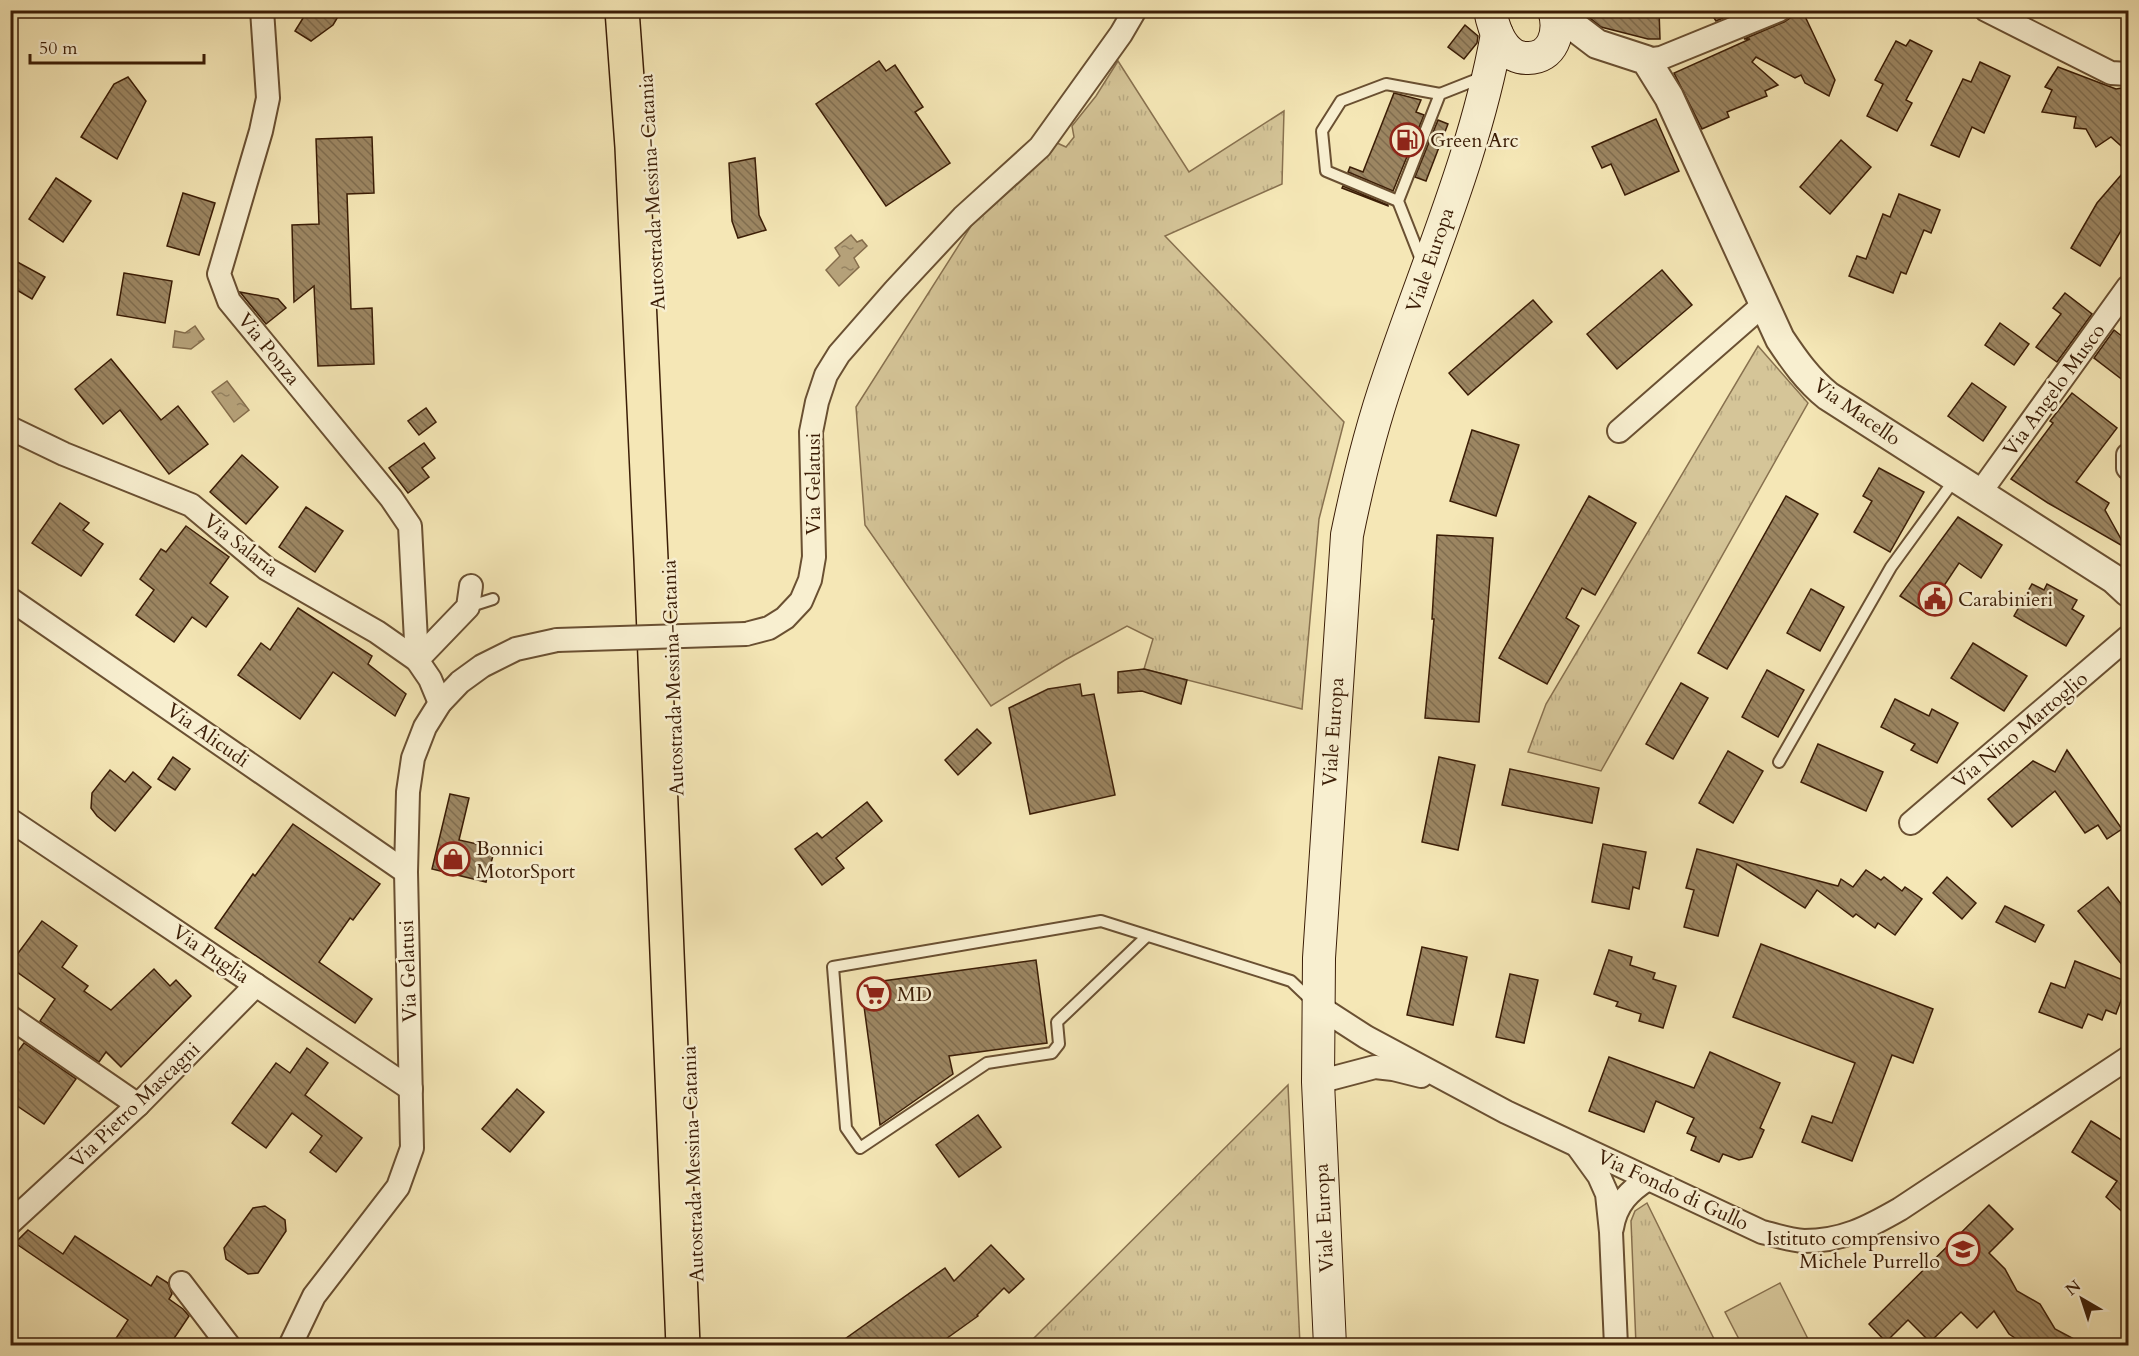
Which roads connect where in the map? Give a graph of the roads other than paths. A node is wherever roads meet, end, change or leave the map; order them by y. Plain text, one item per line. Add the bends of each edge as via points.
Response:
1 (262, 10) edge
2 (611, 10) edge
3 (622, 10) edge
4 (644, 10) edge
5 (1135, 10) edge
6 (1779, 10) edge
7 (1986, 10) edge
8 (1554, 11) edge
9 (1490, 21) edge
10 (1597, 44) junction
11 (1538, 56) junction
12 (1646, 60) junction
13 (1489, 74) junction
14 (2128, 74) edge
15 (1440, 94) junction
16 (1472, 139) junction
17 (1398, 201) junction
18 (1426, 273) junction
19 (2128, 287) edge
20 (1763, 304) junction
21 (10, 428) edge
22 (1619, 431) dead end
23 (2128, 455) edge
24 (2128, 468) edge
25 (1955, 479) junction
26 (1979, 494) junction
27 (2128, 592) edge
28 (470, 597) joint
29 (10, 599) edge
30 (493, 599) dead end
31 (2128, 637) edge
32 (417, 660) junction
33 (440, 703) junction
34 (1779, 762) dead end
35 (10, 820) edge
36 (1911, 823) dead end
37 (406, 872) junction
38 (1146, 937) junction
39 (256, 985) junction
40 (1318, 1006) junction
41 (10, 1017) edge
42 (2128, 1058) edge
43 (1318, 1082) junction
44 (411, 1089) junction
45 (1465, 1089) junction
46 (138, 1106) junction
47 (1577, 1146) junction
48 (1648, 1179) junction
49 (10, 1223) edge
50 (1611, 1232) junction
51 (181, 1283) dead end
52 (229, 1346) edge
53 (290, 1346) edge
54 (666, 1346) edge
55 (683, 1346) edge
56 (700, 1346) edge
57 (1330, 1346) edge
58 (1616, 1346) edge

1 - 32 street, Via Ponza via 268,98 219,274 229,301 410,526
2 - 54 highway, Autostrada Messina-Catania
3 - 55 highway via 651,559
4 - 56 highway, Autostrada Messina-Catania
5 - 33 street, Via Gelatusi, bridge via 1040,147 963,217 894,290 826,375 811,432 814,557 801,601 785,618 769,628 746,634 557,640 516,649 482,666
6 - 12 street via 1661,58
7 - 14 street via 2111,73
8 - 10 street
8 - 11 main road via 1557,35 1551,47
9 - 11 main road via 1513,55
9 - 13 main road
10 - 11 street
10 - 12 street
11 - 16 main road via 1508,84
12 - 20 street, Via Macello via 1669,97
13 - 15 lane
13 - 16 main road
15 - 17 lane
15 - 17 lane via 1386,84 1341,101 1322,131 1326,171
16 - 18 main road, Viale Europa
17 - 18 lane
18 - 40 main road, Viale Europa via 1388,378 1358,481 1347,535
19 - 26 street, Via Angelo Musco
20 - 22 street
20 - 25 street, Via Macello via 1780,339 1814,385
21 - 32 street, Via Salaria via 192,506 267,568
23 - 24 street
25 - 26 street, Via Macello
25 - 34 lane via 1891,567
26 - 27 street, Via Macello via 2114,579
28 - 30 lane
28 - 32 street
29 - 37 street, Via Alicudi
31 - 36 street, Via Nino Martoglio
32 - 33 street, Via Salaria
33 - 37 street, Via Gelatusi via 413,758
35 - 39 street, Via Puglia
37 - 44 street, Via Gelatusi
38 - 38 lane via 1101,921 833,967 846,1128 860,1148 987,1063 1052,1053 1059,1044 1057,1022
38 - 40 lane via 1291,981
39 - 44 street, Via Puglia
39 - 46 street, Via Pietro Mascagni
40 - 43 main road, Viale Europa
40 - 45 street via 1366,1037
41 - 46 street
42 - 48 street, Via Fondo di Gullo via 1900,1209 1867,1229 1841,1238 1802,1241 1762,1232
43 - 45 street via 1375,1067
43 - 57 main road, Viale Europa
44 - 53 street, Via Gelatusi via 412,1148 398,1187 314,1296
45 - 47 street, Via Fondo di Gullo
46 - 49 street, Via Pietro Mascagni
47 - 48 street, Via Fondo di Gullo
47 - 50 street via 1607,1194
48 - 50 street via 1622,1200
50 - 58 street
51 - 52 street

